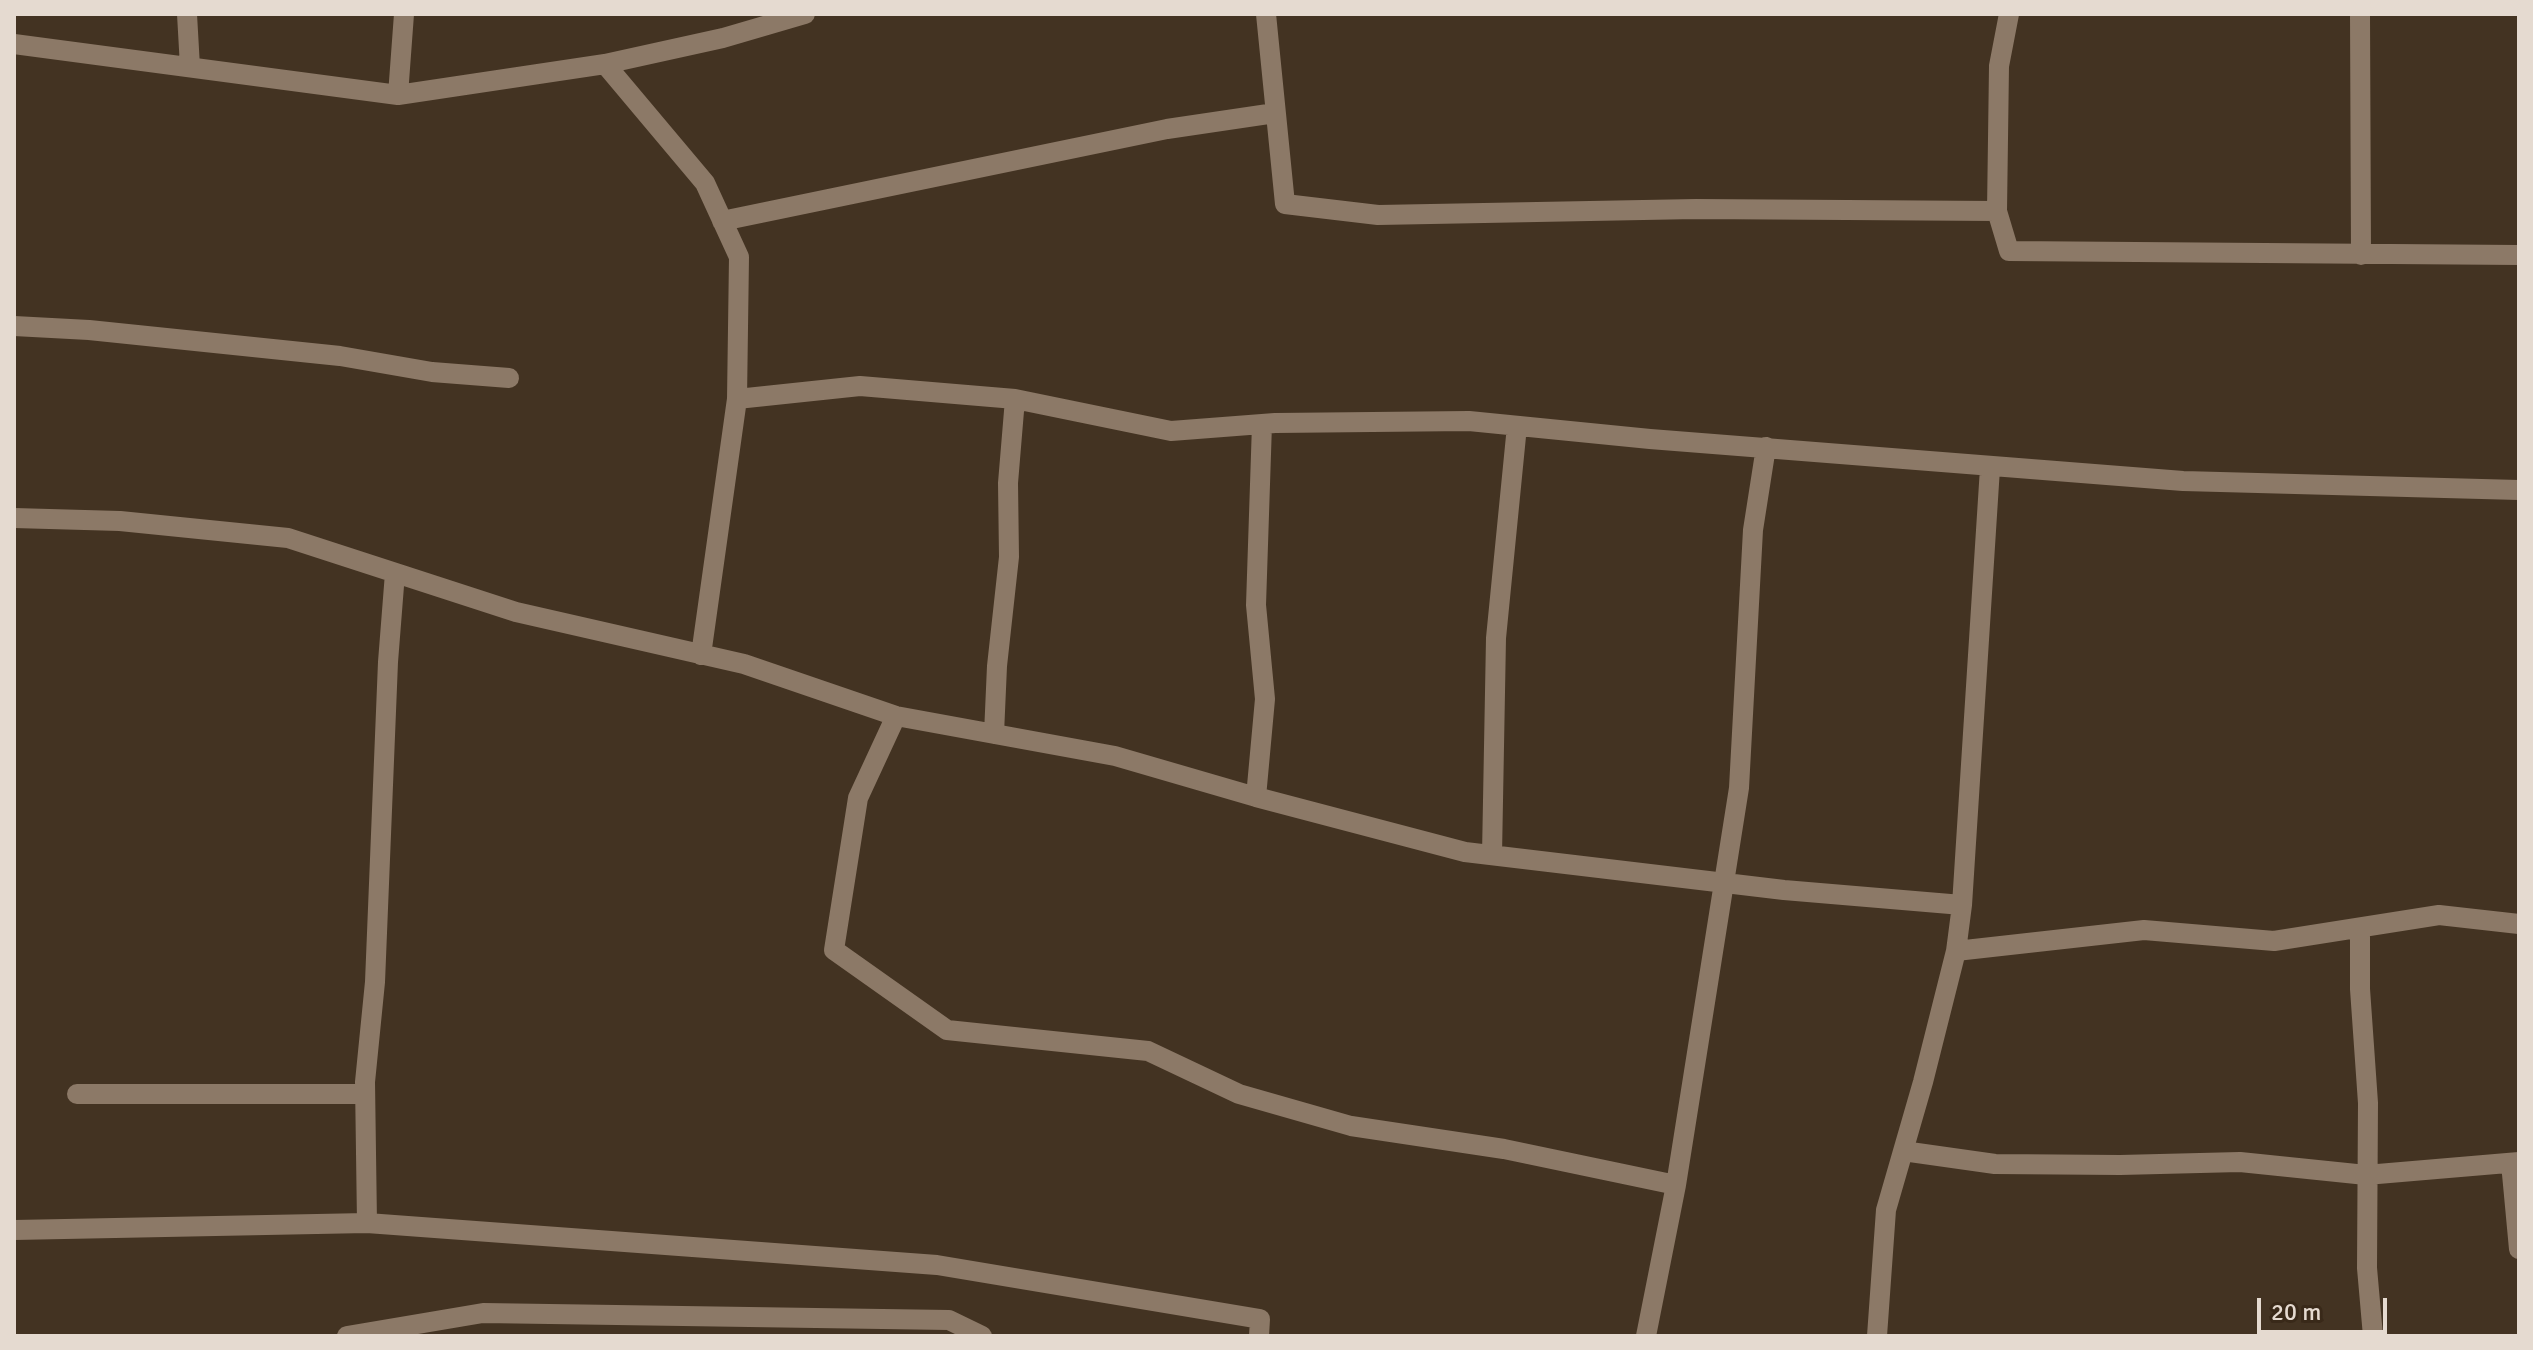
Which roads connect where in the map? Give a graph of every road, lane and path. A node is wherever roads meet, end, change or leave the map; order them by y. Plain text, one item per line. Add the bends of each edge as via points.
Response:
1 (187, 14) edge
2 (404, 14) edge
3 (805, 14) edge
4 (1266, 14) edge
5 (2009, 14) edge
6 (2360, 14) edge
7 (14, 44) edge
8 (605, 64) junction
9 (190, 67) junction
10 (398, 95) junction
11 (1275, 113) junction
12 (1997, 211) junction
13 (722, 221) junction
14 (2361, 255) junction
15 (2519, 255) edge
16 (14, 326) edge
17 (509, 378) dead end
18 (737, 399) junction
19 (1015, 399) junction
20 (1262, 424) junction
21 (1517, 426) junction
22 (1766, 447) junction
23 (1990, 468) junction
24 (2519, 490) edge
25 (14, 518) edge
26 (395, 573) junction
27 (701, 655) junction
28 (896, 716) junction
29 (994, 734) junction
30 (1256, 797) junction
31 (1492, 855) junction
32 (1724, 883) junction
33 (1962, 905) junction
34 (2519, 924) edge
35 (2360, 928) junction
36 (1956, 951) junction
37 (77, 1094) dead end
38 (365, 1094) junction
39 (1903, 1151) junction
40 (2515, 1162) edge
41 (2366, 1175) junction
42 (1676, 1185) junction
43 (367, 1223) junction
44 (14, 1230) edge
45 (2519, 1249) edge
46 (347, 1336) edge
47 (982, 1336) edge
48 (1259, 1336) edge
49 (1646, 1336) edge
50 (1877, 1336) edge
51 (2373, 1336) edge

1 - 9 street
2 - 10 street
3 - 8 street
4 - 11 street
5 - 12 street via 1999,66
6 - 14 street
7 - 9 street
8 - 10 street
8 - 13 street via 705,183
9 - 10 street
11 - 12 street via 1285,204 1378,215
11 - 13 street via 1167,129
12 - 14 street via 2009,251
13 - 18 street via 739,257
14 - 15 street
16 - 17 street via 340,356
18 - 19 street via 860,386
18 - 27 street
19 - 20 street via 1171,431
19 - 29 street
20 - 21 street via 1469,421
20 - 30 street via 1256,605 1265,699
21 - 22 street
21 - 31 street via 1496,638
22 - 23 street
22 - 32 street via 1753,530 1739,788
23 - 24 street via 2183,481
23 - 33 street
25 - 26 street via 120,521 288,538
26 - 27 street via 516,612
26 - 38 street
27 - 28 street via 744,664
28 - 29 street
28 - 42 street via 858,798 834,950 947,1030 1148,1051 1239,1094 1351,1126 1504,1149
29 - 30 street via 1115,756
30 - 31 street
31 - 32 street
32 - 33 street
32 - 42 street
33 - 36 street
34 - 35 street via 2439,915
35 - 36 street via 2274,941 2144,930
35 - 41 street
36 - 39 street
37 - 38 street
38 - 43 street
39 - 41 street via 1995,1164 2240,1162
39 - 50 street via 1886,1210
40 - 41 street
40 - 45 street
41 - 51 street
42 - 49 street
43 - 44 street
43 - 48 street via 937,1265 1260,1319
46 - 47 street via 483,1313 949,1320

